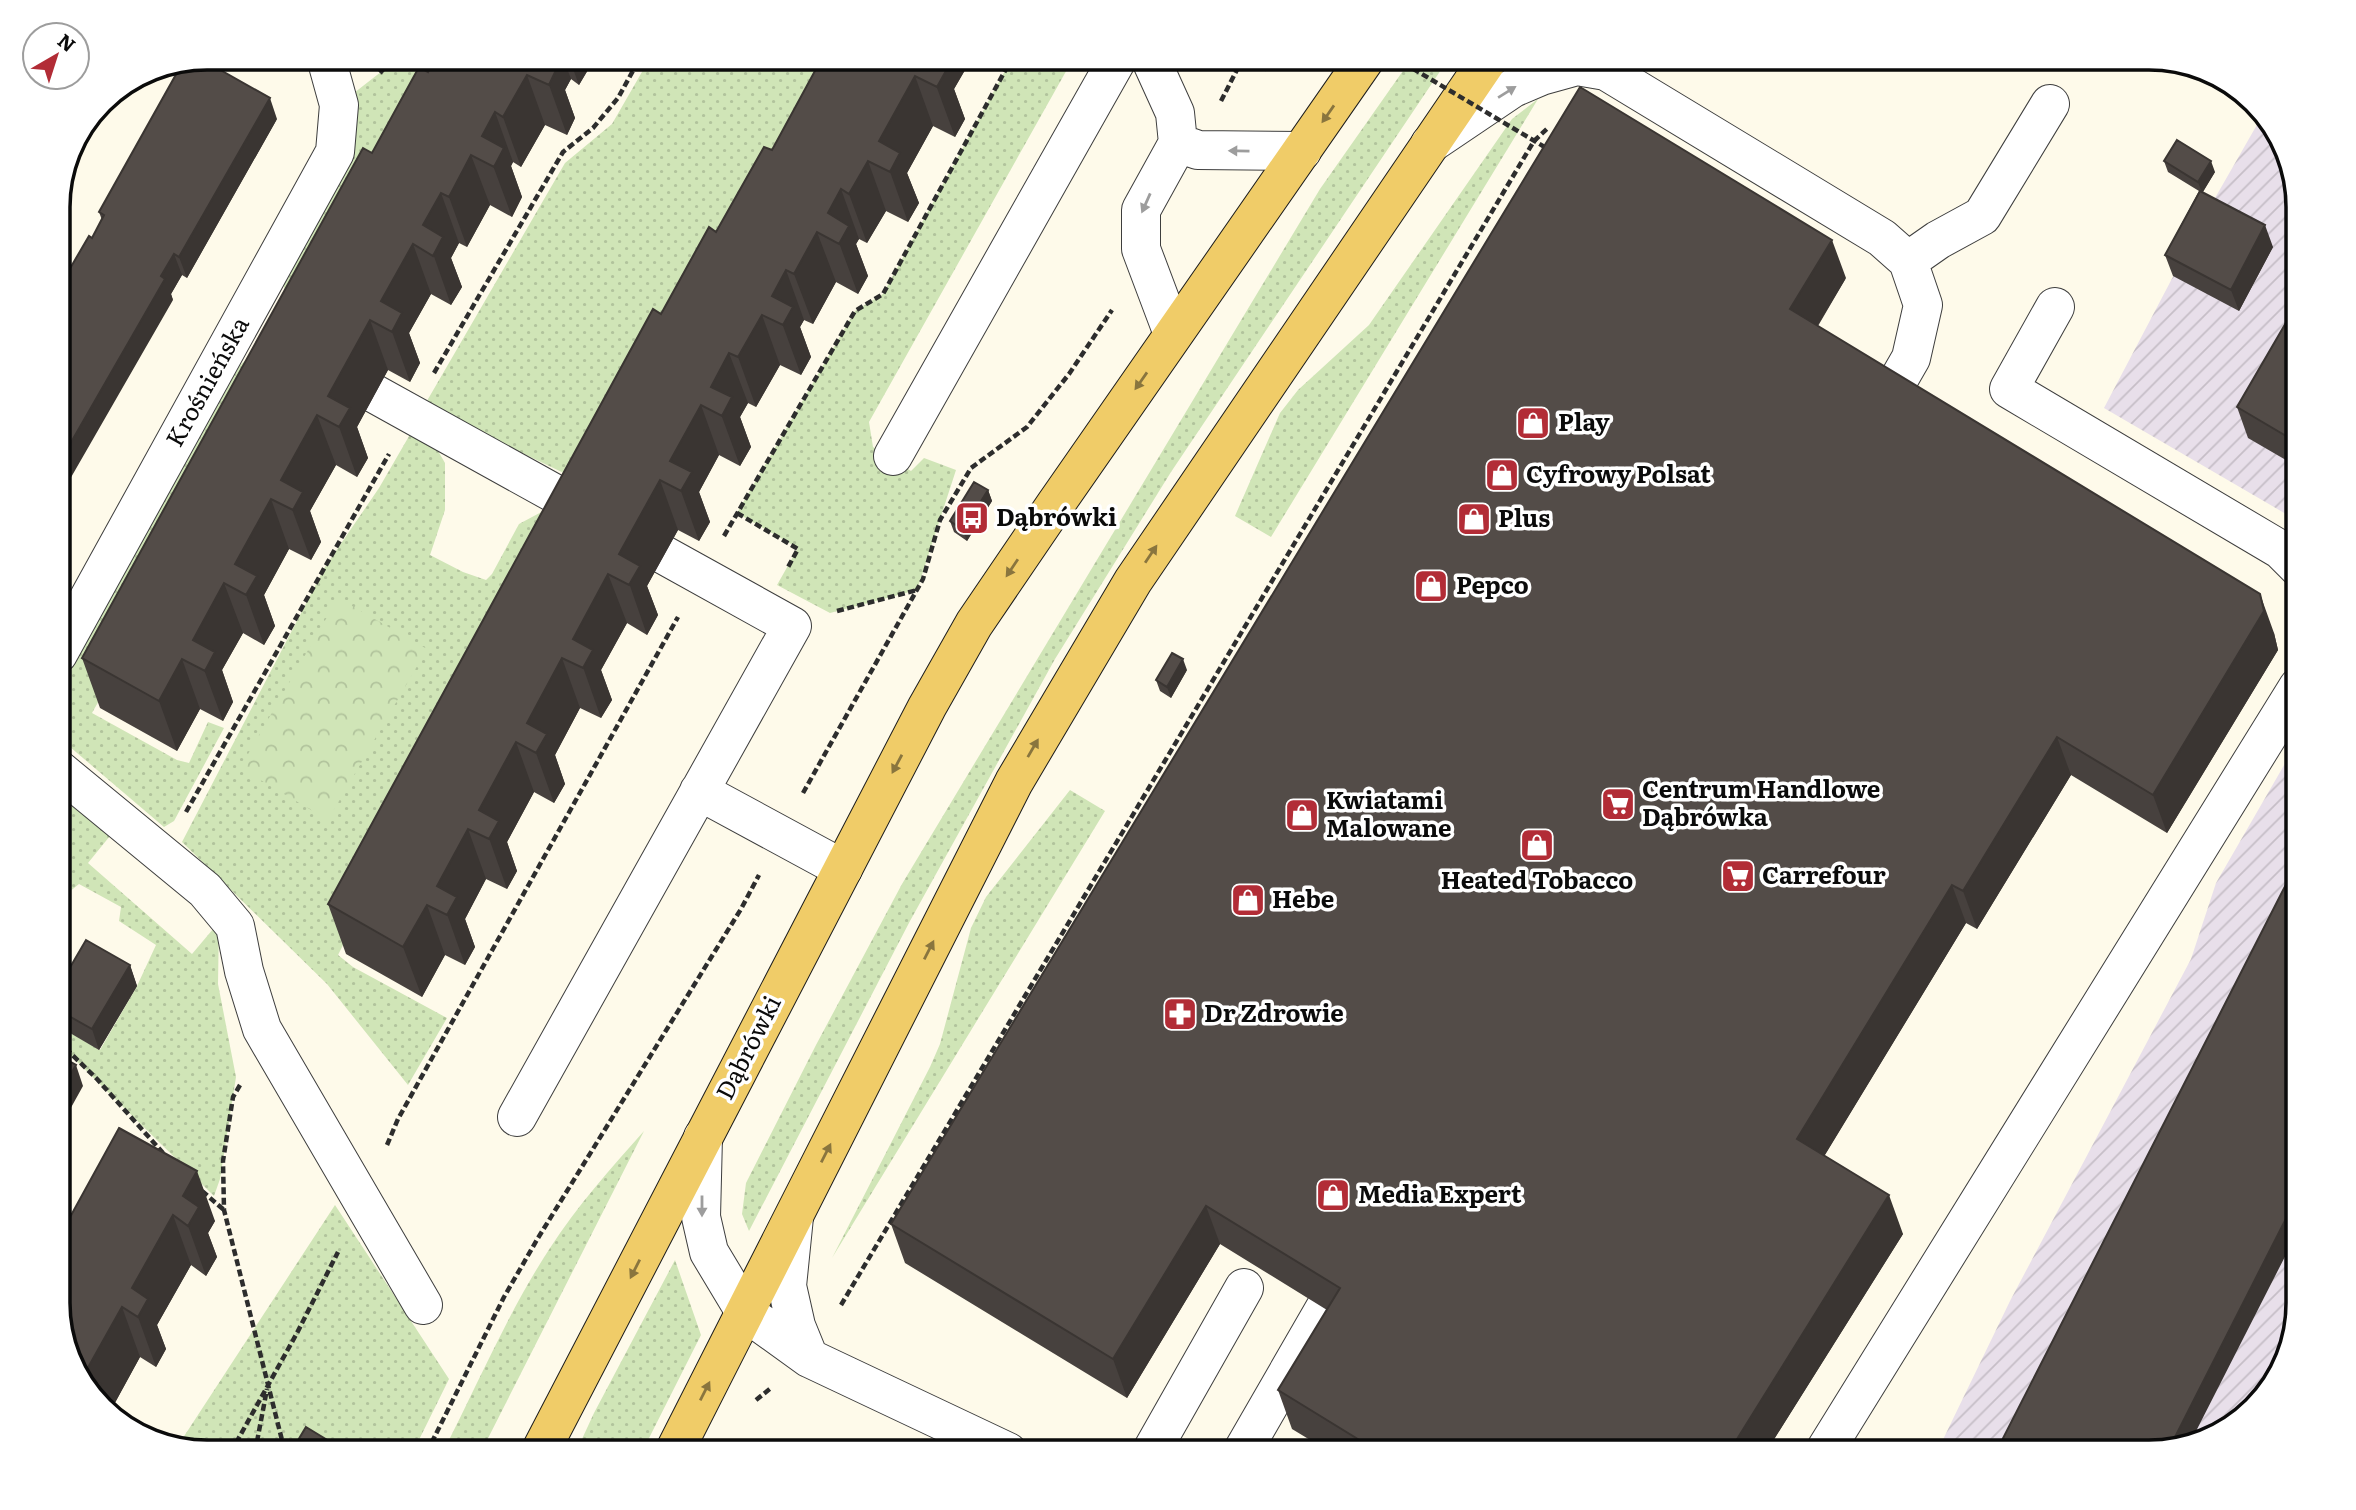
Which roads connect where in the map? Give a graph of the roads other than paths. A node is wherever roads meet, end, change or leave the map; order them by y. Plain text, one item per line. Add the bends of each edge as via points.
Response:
1 (329, 70) edge
2 (1111, 70) edge
3 (1155, 70) edge
4 (1358, 70) edge
5 (1481, 70) edge
6 (1564, 70) edge
7 (1608, 70) edge
8 (2050, 104) dead end
9 (1430, 144) junction
10 (1188, 147) junction
11 (1302, 151) junction
12 (1908, 261) junction
13 (2055, 307) dead end
14 (244, 317) junction
15 (1173, 334) junction
16 (277, 336) edge
17 (375, 394) dead end
18 (1888, 398) edge
19 (893, 457) dead end
20 (588, 512) edge
21 (664, 555) dead end
22 (2286, 555) edge
23 (70, 632) edge
24 (2286, 706) edge
25 (70, 779) edge
26 (699, 791) junction
27 (843, 869) junction
28 (517, 1117) dead end
29 (703, 1137) junction
30 (795, 1214) junction
31 (1244, 1288) dead end
32 (423, 1305) dead end
33 (1325, 1308) edge
34 (745, 1312) junction
35 (809, 1358) junction
36 (546, 1440) edge
37 (680, 1440) edge
38 (983, 1440) edge
39 (1158, 1440) edge
40 (1249, 1440) edge
41 (1831, 1440) edge

1 - 14 street, Krośnieńska via 339,105 335,152
2 - 19 street
3 - 10 street
4 -> 11 main road, Dąbrówki
5 - 9 main road
9 -> 6 street via 1513,88
7 - 12 street via 1882,239
8 - 12 street via 1982,216
30 -> 9 main road via 1014,782 1073,680 1133,581
11 -> 10 street
10 -> 15 street via 1141,210 1141,249
11 - 15 main road, Dąbrówki
12 - 18 street via 1923,305 1911,358
13 - 22 street via 2009,389
14 - 16 street
14 - 23 street, Krośnieńska
15 -> 27 main road, Dąbrówki via 974,624
17 - 20 street
21 - 26 street via 792,626
24 - 41 street
25 - 32 street via 205,890 235,926 262,1029
26 - 27 street
26 - 28 street
27 - 29 main road, Dąbrówki
29 -> 34 street via 701,1217 709,1252
29 -> 36 main road, Dąbrówki
30 - 34 main road
30 - 35 street via 787,1286
31 - 39 street
33 - 40 street
34 - 35 street
37 -> 34 main road
35 - 38 street

